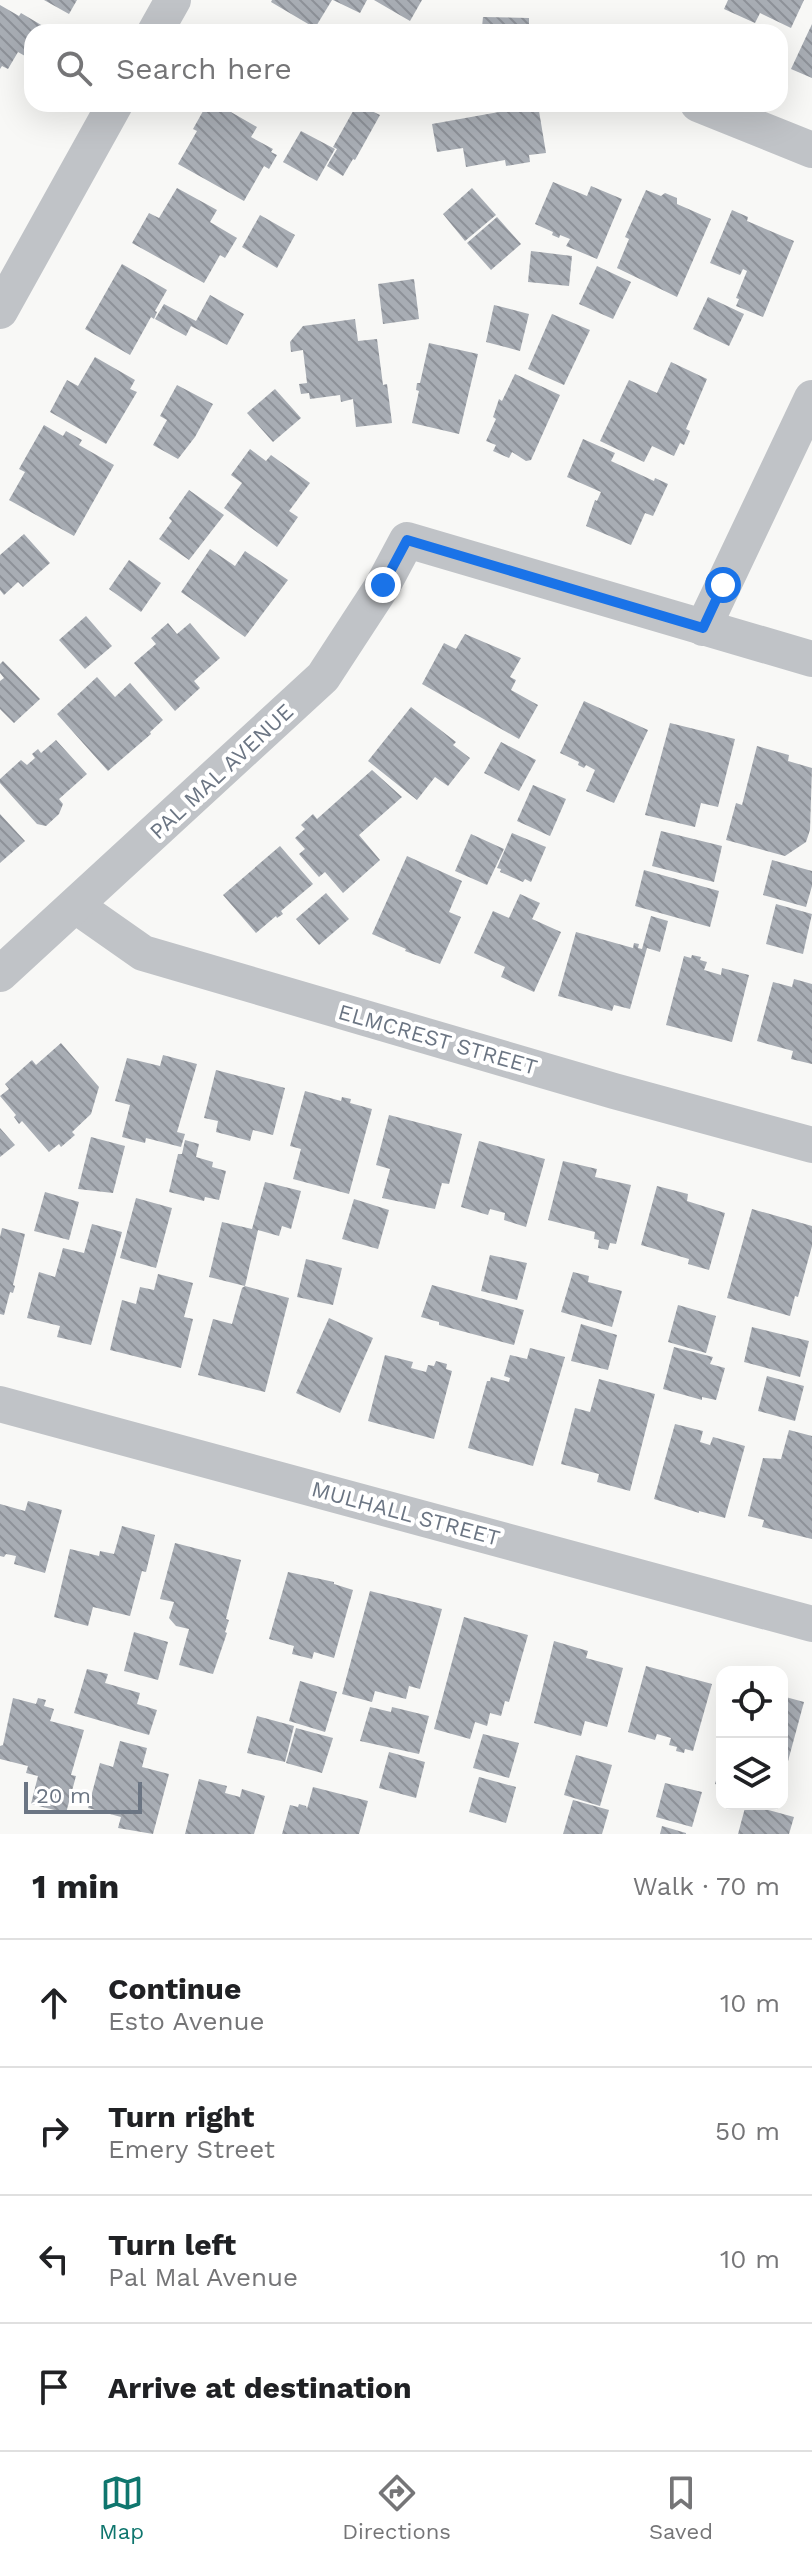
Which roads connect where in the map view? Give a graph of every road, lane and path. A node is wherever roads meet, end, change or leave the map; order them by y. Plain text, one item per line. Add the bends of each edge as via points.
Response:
1 (173, 0) edge
2 (160, 24) edge
3 (111, 112) edge
4 (718, 112) edge
5 (812, 150) edge
6 (0, 311) edge
7 (812, 398) edge
8 (703, 628) junction
9 (812, 659) edge
10 (76, 906) junction
11 (0, 974) edge
12 (812, 1145) edge
13 (0, 1404) edge
14 (812, 1624) edge

1 - 2 street
3 - 6 street
4 - 5 street
7 - 8 street
8 - 9 street
8 - 10 street, PAL MAL AVENUE via 407,540 323,677
10 - 11 street, PAL MAL AVENUE
10 - 12 street, ELMCREST STREET via 143,953
13 - 14 street, MULHALL STREET

